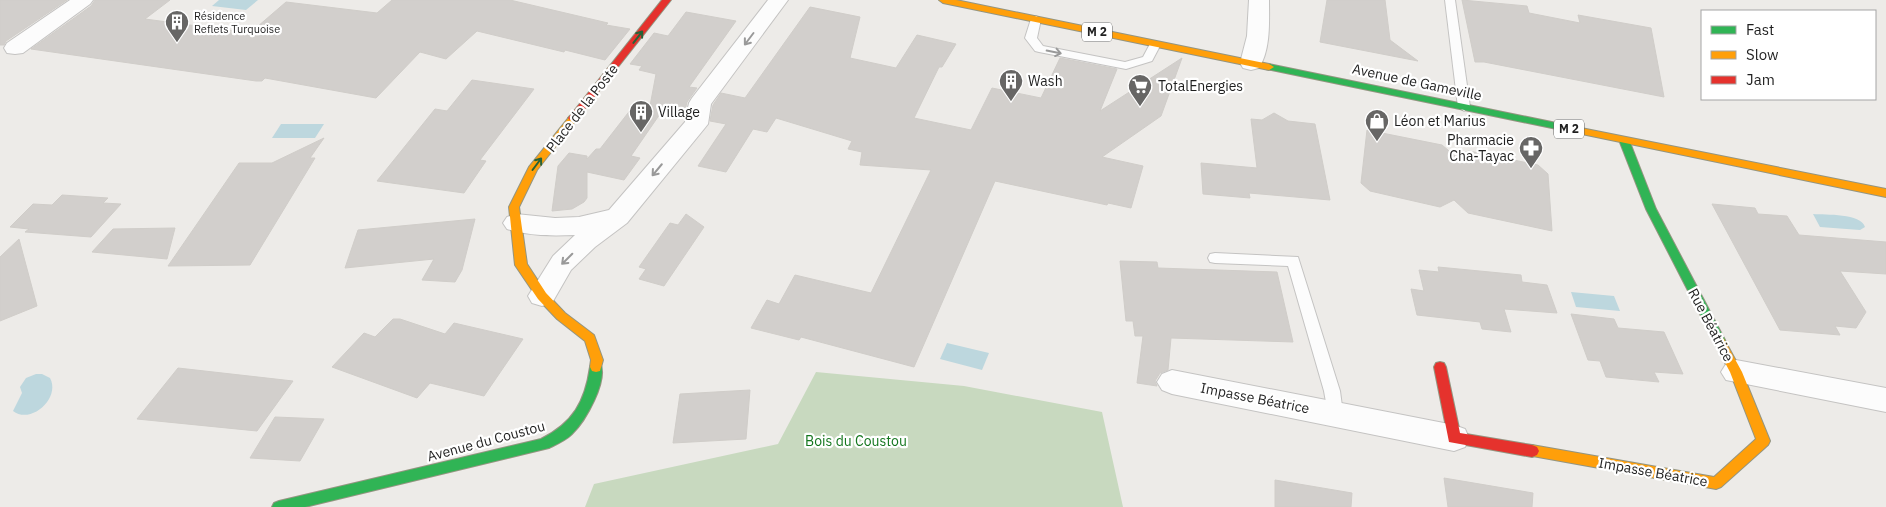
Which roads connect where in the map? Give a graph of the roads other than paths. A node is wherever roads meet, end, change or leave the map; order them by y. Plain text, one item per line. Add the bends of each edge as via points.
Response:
1 (83, 0) edge
2 (667, 0) edge
3 (778, 0) edge
4 (943, 0) edge
5 (1259, 0) edge
6 (1450, 0) edge
7 (1036, 19) junction
8 (1155, 44) junction
9 (15, 48) dead end
10 (1251, 63) junction
11 (1464, 107) junction
12 (1624, 140) junction
13 (1886, 193) edge
14 (618, 217) junction
15 (516, 223) junction
16 (1215, 258) dead end
17 (542, 296) junction
18 (1440, 367) dead end
19 (1736, 372) junction
20 (1172, 382) dead end
21 (1886, 400) edge
22 (1335, 414) junction
23 (1454, 438) junction
24 (279, 507) edge

1 - 9 street
15 -> 2 street, Place de la Poste via 514,207 533,169
3 -> 14 street via 700,103 696,124
4 - 7 street, Avenue de Gameville / M 2
5 - 10 street via 1258,36
6 - 11 lane
7 - 8 street, Avenue de Gameville / M 2
7 -> 8 lane via 1031,38 1039,49 1126,66 1148,59
8 - 10 street, Avenue de Gameville / M 2
10 - 11 street, Avenue de Gameville / M 2
11 - 12 street, Avenue de Gameville / M 2
12 - 13 street, Avenue de Gameville / M 2
12 - 19 street, Rue Béatrice via 1664,236
14 - 15 street via 555,227
14 -> 17 street via 586,240 562,263
15 - 17 street, Place de la Poste via 521,266
16 - 22 lane via 1293,261 1332,391
17 - 24 street, Avenue du Coustou via 561,316 590,338 597,360 595,383 587,405 567,432 544,444
18 - 23 street
19 - 21 street, Rue Béatrice
19 - 23 street, Impasse Béatrice via 1763,442 1716,483
20 - 22 street, Impasse Béatrice
22 - 23 street, Impasse Béatrice

